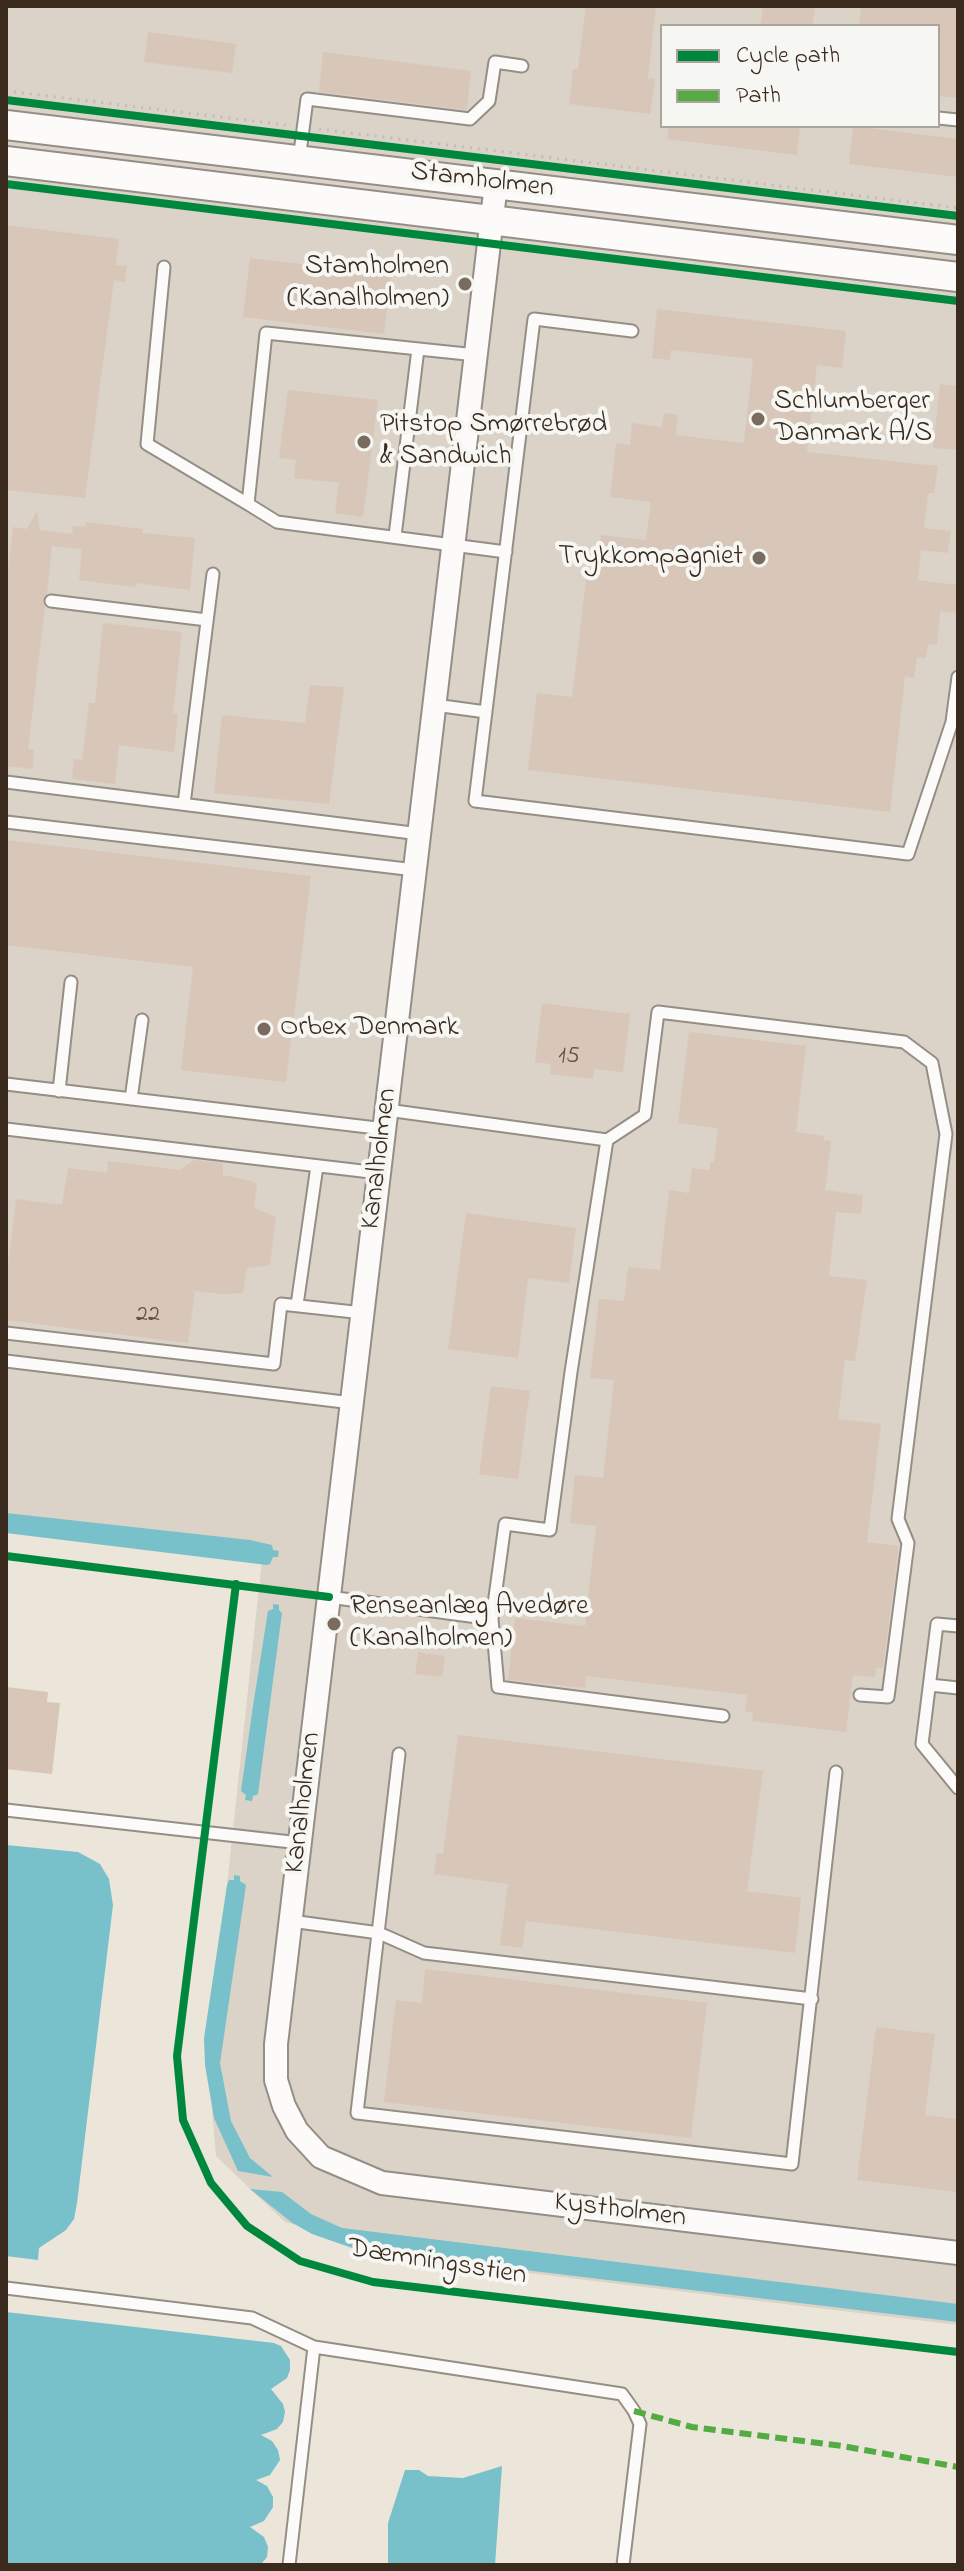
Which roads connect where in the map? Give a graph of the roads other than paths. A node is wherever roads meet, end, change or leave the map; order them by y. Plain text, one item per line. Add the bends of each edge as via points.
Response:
1 (522, 66) dead end
2 (6, 125) edge
3 (302, 141) junction
4 (6, 161) edge
5 (496, 184) junction
6 (492, 221) junction
7 (958, 240) edge
8 (164, 267) dead end
9 (958, 277) edge
10 (632, 331) dead end
11 (418, 349) junction
12 (476, 355) junction
13 (248, 504) junction
14 (395, 536) junction
15 (454, 543) junction
16 (506, 552) junction
17 (213, 574) dead end
18 (51, 601) dead end
19 (207, 620) junction
20 (958, 677) edge
21 (435, 705) junction
22 (486, 712) junction
23 (6, 782) edge
24 (184, 804) junction
25 (6, 822) edge
26 (420, 834) junction
27 (415, 870) junction
28 (71, 982) dead end
29 (142, 1020) dead end
30 (6, 1084) edge
31 (59, 1091) junction
32 (131, 1099) junction
33 (386, 1120) junction
34 (6, 1129) edge
35 (607, 1140) junction
36 (317, 1166) junction
37 (379, 1173) junction
38 (297, 1305) junction
39 (363, 1313) junction
40 (6, 1333) edge
41 (6, 1361) edge
42 (352, 1403) junction
43 (329, 1597) junction
44 (492, 1619) junction
45 (958, 1626) edge
46 (930, 1685) junction
47 (958, 1688) edge
48 (860, 1695) dead end
49 (723, 1716) dead end
50 (399, 1754) dead end
51 (836, 1772) dead end
52 (958, 1788) edge
53 (6, 1810) edge
54 (300, 1843) junction
55 (291, 1921) junction
56 (379, 1933) junction
57 (812, 1999) junction
58 (297, 2131) joint
59 (958, 2253) edge
60 (6, 2288) edge
61 (314, 2347) junction
62 (289, 2565) edge
63 (623, 2565) edge

1 - 3 lane via 495,62 489,101 470,119 307,99
2 - 3 street, Stamholmen
3 - 5 street, Stamholmen
4 - 6 street, Stamholmen
5 - 6 street, Kanalholmen
5 - 7 street, Stamholmen
6 - 9 street, Stamholmen
6 - 12 street, Kanalholmen
8 - 13 lane via 147,444
10 - 16 lane via 534,319
11 - 12 lane
11 - 13 lane via 266,333
11 - 14 lane
12 - 15 street, Kanalholmen
13 - 14 lane via 277,522
14 - 15 lane
15 - 16 lane
15 - 21 street, Kanalholmen
16 - 22 lane
17 - 19 lane
18 - 19 lane
19 - 24 lane
20 - 22 lane via 952,722 908,854 475,801
21 - 22 lane
21 - 26 street, Kanalholmen
23 - 24 lane
24 - 26 lane
25 - 27 lane
26 - 27 street, Kanalholmen
27 - 33 street, Kanalholmen
28 - 31 lane
29 - 32 lane
30 - 31 lane
31 - 32 lane
32 - 33 lane
33 - 35 lane
33 - 37 street, Kanalholmen
34 - 36 lane
35 - 44 lane via 550,1530 505,1524
35 - 48 lane via 645,1115 658,1012 904,1042 932,1063 946,1134 898,1519 908,1543 888,1697
36 - 37 lane
36 - 38 lane
37 - 39 street, Kanalholmen
38 - 39 lane
38 - 40 lane via 281,1304 274,1364
39 - 42 street, Kanalholmen
41 - 42 lane
42 - 43 street, Kanalholmen
43 - 44 lane
43 - 54 street, Kanalholmen
44 - 49 lane via 498,1687
45 - 46 lane via 937,1624
46 - 47 lane
46 - 52 lane via 922,1744
50 - 56 lane
51 - 57 lane
53 - 54 lane
54 - 55 street, Kanalholmen
55 - 56 lane
55 - 58 street, Kanalholmen via 276,2080
56 - 57 lane via 424,1953
56 - 57 lane via 357,2113 792,2164
58 - 59 street, Kystholmen via 321,2157 382,2183
60 - 61 lane via 252,2318
61 - 62 lane
61 - 63 lane via 622,2394 640,2424

